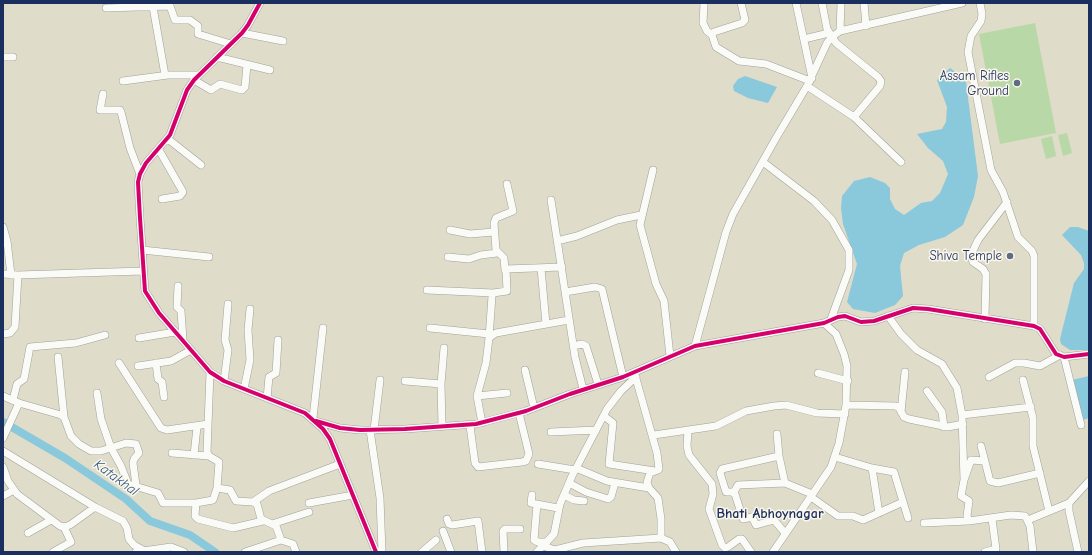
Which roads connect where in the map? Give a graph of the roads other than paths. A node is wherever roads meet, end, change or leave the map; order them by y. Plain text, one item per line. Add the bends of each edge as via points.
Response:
1 (260, 3) edge
2 (704, 3) edge
3 (741, 3) edge
4 (796, 3) edge
5 (822, 3) edge
6 (841, 3) edge
7 (864, 3) edge
8 (962, 3) edge
9 (980, 3) edge
10 (153, 7) junction
11 (106, 8) dead end
12 (866, 26) junction
13 (840, 31) junction
14 (242, 33) junction
15 (712, 35) junction
16 (831, 35) junction
17 (804, 39) junction
18 (283, 41) dead end
19 (231, 44) junction
20 (13, 57) dead end
21 (217, 57) junction
22 (3, 58) edge
23 (247, 64) junction
24 (270, 70) dead end
25 (165, 75) junction
26 (196, 77) junction
27 (123, 81) dead end
28 (810, 82) junction
29 (103, 94) dead end
30 (854, 117) junction
31 (168, 139) junction
32 (159, 150) junction
33 (763, 162) junction
34 (901, 162) dead end
35 (201, 165) dead end
36 (653, 170) dead end
37 (140, 174) junction
38 (507, 184) dead end
39 (162, 199) dead end
40 (551, 200) dead end
41 (1007, 202) junction
42 (641, 215) junction
43 (3, 227) edge
44 (450, 230) dead end
45 (494, 232) junction
46 (557, 241) junction
47 (142, 250) junction
48 (497, 253) junction
49 (209, 257) dead end
50 (448, 257) dead end
51 (562, 267) junction
52 (541, 268) junction
53 (505, 270) junction
54 (144, 271) junction
55 (7, 274) edge
56 (18, 275) junction
57 (178, 286) dead end
58 (427, 290) dead end
59 (565, 292) junction
60 (493, 293) junction
61 (228, 304) dead end
62 (250, 309) dead end
63 (888, 316) junction
64 (831, 319) junction
65 (985, 319) junction
66 (569, 320) junction
67 (824, 323) junction
68 (546, 324) junction
69 (1034, 326) junction
70 (324, 328) dead end
71 (430, 328) dead end
72 (175, 332) junction
73 (3, 334) edge
74 (105, 334) dead end
75 (489, 336) junction
76 (139, 338) dead end
77 (183, 340) junction
78 (278, 340) dead end
79 (573, 346) junction
80 (695, 346) junction
81 (444, 348) dead end
82 (191, 350) junction
83 (1089, 354) edge
84 (670, 356) junction
85 (1062, 356) junction
86 (58, 357) dead end
87 (119, 363) dead end
88 (156, 364) junction
89 (138, 366) dead end
90 (525, 370) dead end
91 (210, 372) junction
92 (905, 372) dead end
93 (818, 373) dead end
94 (636, 375) junction
95 (623, 377) junction
96 (988, 377) dead end
97 (380, 380) dead end
98 (1023, 380) dead end
99 (224, 381) junction
100 (405, 381) dead end
101 (848, 381) junction
102 (441, 384) junction
103 (598, 384) junction
104 (244, 389) junction
105 (583, 389) junction
106 (927, 391) dead end
107 (97, 393) dead end
108 (507, 393) dead end
109 (3, 396) edge
110 (477, 396) junction
111 (164, 397) dead end
112 (267, 398) junction
113 (16, 402) junction
114 (846, 405) junction
115 (1031, 407) junction
116 (534, 408) junction
117 (901, 412) junction
118 (519, 413) junction
119 (845, 414) junction
120 (962, 415) junction
121 (604, 416) junction
122 (64, 417) junction
123 (315, 420) junction
124 (482, 423) junction
125 (208, 424) junction
126 (963, 424) junction
127 (1081, 425) dead end
128 (442, 426) junction
129 (470, 426) junction
130 (197, 427) junction
131 (944, 427) junction
132 (372, 430) junction
133 (596, 430) junction
134 (688, 431) junction
135 (551, 432) dead end
136 (777, 434) dead end
137 (654, 435) junction
138 (4, 437) edge
139 (981, 446) dead end
140 (111, 448) junction
141 (3, 451) edge
142 (172, 453) dead end
143 (194, 455) junction
144 (209, 456) junction
145 (779, 456) junction
146 (835, 457) junction
147 (984, 461) junction
148 (340, 464) junction
149 (538, 464) dead end
150 (3, 467) edge
151 (872, 468) junction
152 (576, 469) junction
153 (656, 471) junction
154 (1040, 473) junction
155 (964, 480) junction
156 (1089, 481) edge
157 (569, 483) junction
158 (615, 483) junction
159 (785, 483) junction
160 (138, 487) junction
161 (217, 488) junction
162 (649, 488) junction
163 (14, 490) junction
164 (734, 492) junction
165 (353, 495) junction
166 (532, 495) dead end
167 (564, 495) junction
168 (3, 496) edge
169 (812, 496) junction
170 (584, 501) dead end
171 (253, 502) junction
172 (903, 502) junction
173 (196, 503) junction
174 (309, 503) dead end
175 (1069, 503) junction
176 (537, 504) junction
177 (95, 507) junction
178 (558, 508) junction
179 (1049, 511) junction
180 (309, 512) dead end
181 (880, 513) junction
182 (908, 518) dead end
183 (447, 519) dead end
184 (992, 519) junction
185 (51, 520) junction
186 (1028, 520) junction
187 (968, 521) junction
188 (263, 522) junction
189 (924, 523) dead end
190 (272, 524) junction
191 (64, 527) junction
192 (520, 529) dead end
193 (443, 531) dead end
194 (28, 533) dead end
195 (785, 533) junction
196 (661, 538) junction
197 (281, 540) junction
198 (436, 540) dead end
199 (545, 544) junction
200 (723, 550) edge
201 (139, 551) edge
202 (249, 551) edge
203 (555, 551) edge
204 (53, 552) edge
205 (184, 552) edge
206 (296, 552) edge
207 (376, 552) edge
208 (382, 552) edge
209 (422, 552) edge
210 (451, 552) edge
211 (482, 552) edge
212 (504, 552) edge
213 (537, 552) edge
214 (676, 552) edge
215 (751, 552) edge
216 (773, 552) edge
217 (985, 552) edge
218 (1033, 552) edge
219 (1078, 552) edge

1 - 14 street
2 - 15 street via 703,23
3 - 15 street via 745,16 742,23 717,30
4 - 17 street
5 - 16 street
6 - 13 street
7 - 12 street
8 - 12 street
9 - 41 street via 981,21 971,36 968,52 989,164
10 - 11 street
10 - 19 street via 170,6 175,20 190,20 198,26 198,34
10 - 25 street
12 - 13 street
13 - 16 street
14 - 18 street
14 - 19 street
15 - 28 street via 716,47 739,61 766,64
16 - 17 street
16 - 28 street
16 - 30 street via 839,46 881,81
17 - 28 street
19 - 21 street
20 - 22 street
21 - 23 street
21 - 26 street
23 - 24 street
23 - 26 street via 245,87 242,90 220,84 211,90
25 - 26 street
25 - 27 street
26 - 31 street via 187,90
28 - 30 street
28 - 33 street
29 - 37 street via 100,110 120,110
30 - 34 street
31 - 32 street
31 - 35 street
32 - 37 street via 146,163
32 - 39 street via 183,192 180,196
33 - 64 street via 814,201 832,220 849,250 849,270
33 - 80 street via 733,214 726,232
36 - 42 street
37 - 47 street
38 - 45 street via 513,211 496,218
40 - 46 street
41 - 65 street via 978,240 971,255 986,274
41 - 69 street via 1018,237 1034,256
42 - 46 street via 617,220
42 - 84 street via 640,229 656,284 664,301
43 - 55 street via 7,241
44 - 45 street via 470,234
45 - 48 street
46 - 51 street
47 - 49 street
47 - 54 street
48 - 50 street via 469,259
48 - 53 street via 504,258
51 - 52 street
51 - 59 street
52 - 53 street
52 - 68 street
53 - 60 street via 507,291
54 - 56 street
54 - 72 street via 145,291 150,301
55 - 56 street
56 - 73 street via 16,327 10,333
57 - 77 street via 176,307 181,311
58 - 60 street
59 - 66 street
59 - 95 street via 595,287 602,289
60 - 75 street
61 - 99 street via 225,340 228,350
62 - 104 street via 250,360
63 - 64 street via 868,322 845,316
63 - 65 street via 921,308
63 - 120 street via 917,350 944,367 957,388
64 - 67 street
65 - 69 street
66 - 68 street
66 - 79 street
67 - 80 street
67 - 101 street via 836,334 841,343
68 - 75 street
69 - 85 street via 1040,329 1052,348
70 - 123 street
71 - 75 street
72 - 76 street
72 - 77 street
74 - 113 street via 76,343 30,347 24,380 16,384
75 - 110 street via 486,363
77 - 82 street
78 - 112 street via 276,373 268,377
79 - 103 street via 586,346
79 - 105 street
80 - 84 street
81 - 102 street
82 - 88 street via 177,358
82 - 91 street
83 - 85 street
84 - 94 street
85 - 96 street via 1040,366 1015,363
85 - 127 street
86 - 122 street
87 - 130 street via 161,428 167,430
88 - 89 street
88 - 111 street
90 - 116 street
91 - 99 street
91 - 125 street
92 - 117 street
93 - 101 street
94 - 95 street
94 - 121 street via 612,400
94 - 137 street
95 - 103 street
97 - 132 street
98 - 115 street
99 - 104 street
100 - 102 street
101 - 114 street
102 - 128 street
103 - 105 street
104 - 112 street
105 - 116 street
106 - 131 street via 942,412
107 - 140 street via 101,419
108 - 110 street
109 - 113 street
110 - 124 street
112 - 123 street via 305,413
113 - 122 street
113 - 138 street
114 - 117 street via 896,406
114 - 119 street
115 - 120 street
115 - 154 street via 1033,446
116 - 118 street
117 - 131 street via 909,419
118 - 124 street
118 - 129 street via 529,454 522,462 478,467 475,463
119 - 134 street via 817,413 786,405 774,406 746,411 716,426
119 - 146 street
120 - 126 street
121 - 133 street
121 - 153 street via 613,423 609,464
122 - 140 street via 68,432 78,444 95,452
123 - 132 street via 351,430
123 - 148 street via 330,439
124 - 129 street
125 - 130 street
125 - 144 street
126 - 131 street
126 - 155 street
128 - 129 street
128 - 132 street
130 - 143 street
132 - 208 street via 380,498
133 - 135 street
133 - 152 street
134 - 137 street
134 - 200 street via 689,455 712,484 713,494 709,509
136 - 145 street
137 - 153 street via 659,466
139 - 147 street
140 - 160 street via 128,484
140 - 160 street via 131,443 138,446 133,463
141 - 177 street
142 - 143 street
143 - 144 street
144 - 161 street via 219,462
145 - 159 street
145 - 164 street via 720,471 726,492
146 - 151 street
146 - 169 street
147 - 154 street via 988,478 993,482
147 - 155 street via 972,460
148 - 165 street
148 - 171 street via 269,491
149 - 152 street
150 - 163 street
151 - 172 street via 894,472
151 - 181 street
152 - 157 street
152 - 158 street
153 - 162 street via 648,475
154 - 179 street
155 - 187 street via 961,496 969,501
156 - 175 street
157 - 158 street via 608,499
157 - 167 street
158 - 162 street
159 - 164 street via 738,485
159 - 169 street
160 - 173 street via 158,493 163,503
161 - 171 street via 230,490 236,501
161 - 173 street via 214,500
162 - 196 street via 658,498
163 - 168 street
163 - 185 street
164 - 195 street via 743,519 752,517 756,525 774,520
165 - 174 street
165 - 207 street
166 - 176 street via 530,501
167 - 170 street
167 - 178 street
169 - 181 street via 841,517 853,516 863,520
169 - 195 street
171 - 188 street via 257,504
172 - 181 street
172 - 182 street
173 - 188 street via 195,516 198,519 233,528
175 - 179 street
175 - 219 street via 1068,511
176 - 178 street
176 - 199 street via 534,540
177 - 191 street
177 - 201 street via 123,521 129,539
178 - 199 street via 554,534
179 - 186 street
180 - 190 street
183 - 211 street via 452,525 478,521
184 - 186 street via 1018,515 1025,516
184 - 187 street
184 - 217 street via 996,549
185 - 191 street
185 - 194 street
186 - 218 street
187 - 189 street
188 - 190 street
190 - 197 street via 278,530
191 - 204 street via 70,542
192 - 212 street via 503,531
193 - 210 street
195 - 216 street
196 - 203 street via 583,543
196 - 214 street via 670,542
197 - 202 street
197 - 206 street via 293,544
198 - 209 street
199 - 203 street
199 - 213 street
200 - 215 street via 742,539
201 - 205 street via 171,547

